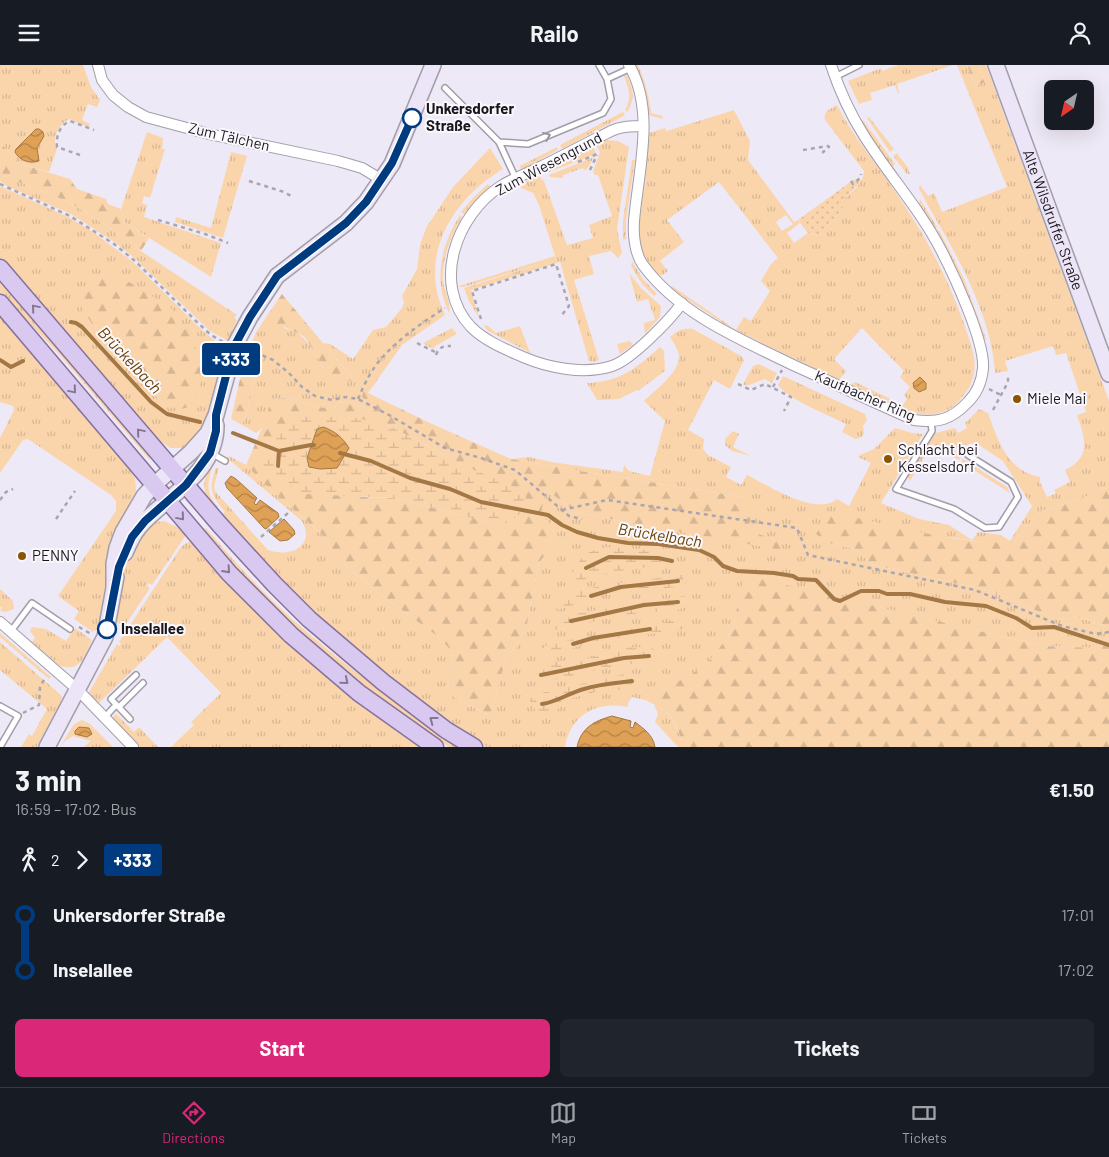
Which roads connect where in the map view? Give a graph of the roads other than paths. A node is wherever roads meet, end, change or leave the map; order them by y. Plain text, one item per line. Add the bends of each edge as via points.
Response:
1 (98, 65) edge
2 (433, 65) edge
3 (599, 65) edge
4 (831, 65) edge
5 (860, 65) edge
6 (996, 65) edge
7 (630, 66) edge
8 (835, 77) junction
9 (607, 79) junction
10 (445, 88) dead end
11 (643, 126) junction
12 (499, 142) junction
13 (516, 179) junction
14 (382, 180) junction
15 (0, 268) edge
16 (0, 303) edge
17 (682, 303) junction
18 (1109, 374) edge
19 (216, 415) junction
20 (931, 422) junction
21 (210, 453) junction
22 (968, 455) dead end
23 (225, 461) dead end
24 (172, 469) junction
25 (154, 485) junction
26 (186, 485) junction
27 (168, 501) junction
28 (114, 586) junction
29 (0, 622) edge
30 (70, 629) road end
31 (11, 631) junction
32 (136, 675) dead end
33 (143, 683) dead end
34 (78, 689) junction
35 (0, 706) edge
36 (118, 706) junction
37 (105, 717) junction
38 (130, 719) dead end
39 (0, 747) edge
40 (47, 747) edge
41 (134, 747) edge
42 (435, 747) edge
43 (474, 747) edge

1 - 14 street, Zum Tälchen via 102,80 113,95 146,117 338,161 362,168
2 - 14 street via 399,148
3 - 9 lane
4 - 8 street, Kaufbacher Ring
5 - 8 lane
6 - 18 street, Alte Wilsdruffer Straße
7 - 9 lane
7 - 11 street, Kaufbacher Ring via 640,92
8 - 20 street, Kaufbacher Ring via 864,136 941,249 970,313 982,353 980,383 973,397 961,410
12 -> 9 lane via 528,144 604,113 611,99
10 - 12 lane
11 - 13 street, Zum Wiesengrund via 619,128
11 - 17 street, Kaufbacher Ring via 634,223 636,246 642,263
12 - 13 lane
13 - 17 street, Zum Wiesengrund via 500,187 481,204 466,223 451,261 453,298 472,328 497,346 538,364 593,369 613,366 628,356
14 - 19 street via 346,223 277,276 235,345
24 -> 15 main road
16 -> 25 main road
17 - 20 street, Kaufbacher Ring via 756,347 914,420
19 - 21 street
19 - 24 street via 201,443
20 - 22 lane via 932,431 896,489 954,509 985,528 999,527 1018,497 1011,482
21 - 23 lane
21 - 26 street
24 - 25 street
24 - 26 main road
25 - 27 main road
25 - 28 street via 133,513 117,548
26 - 27 street
43 -> 26 main road via 446,730 309,619
27 - 28 street via 132,537
27 -> 42 main road via 229,573 291,635 359,693
28 - 34 street via 107,629
29 - 31 street
30 - 31 lane via 32,603
31 - 34 street
32 - 36 lane via 111,699
33 - 36 lane
34 - 37 street
34 - 40 street
35 - 39 lane via 18,716
36 - 37 lane
36 - 38 lane
37 - 41 street

